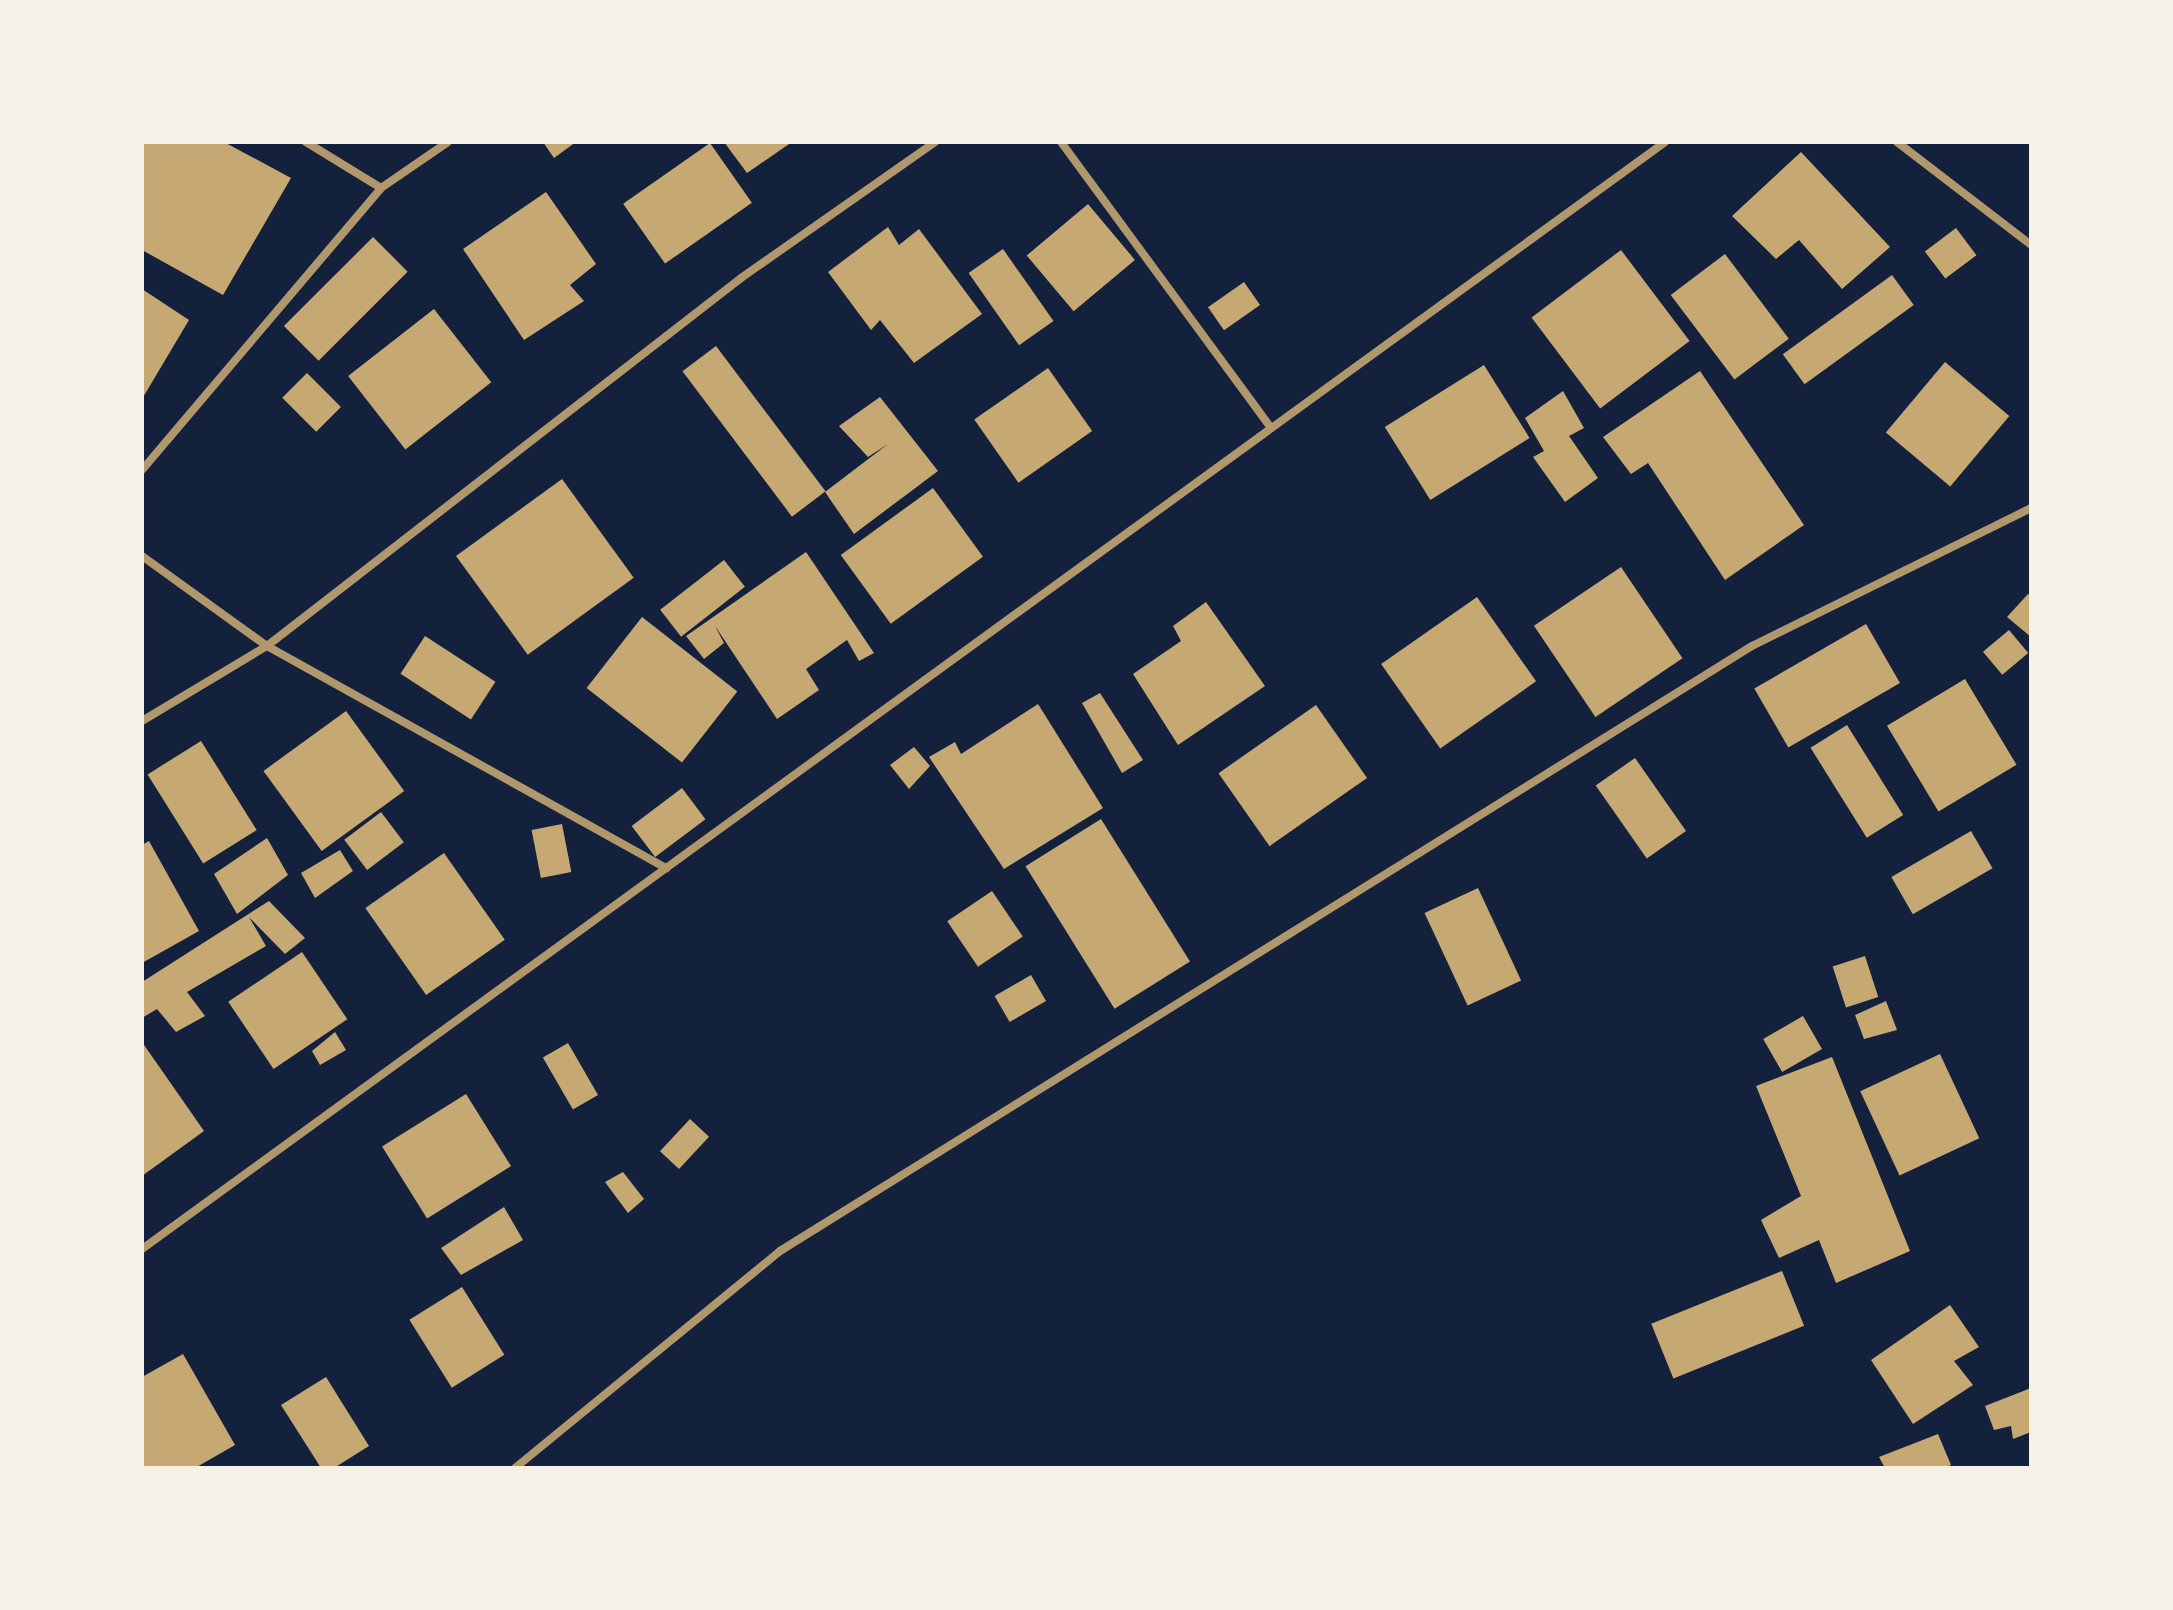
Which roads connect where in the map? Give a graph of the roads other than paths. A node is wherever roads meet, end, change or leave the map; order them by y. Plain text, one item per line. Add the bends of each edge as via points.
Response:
1 (306, 142) edge
2 (448, 142) edge
3 (935, 142) edge
4 (1061, 142) edge
5 (1665, 142) edge
6 (1897, 142) edge
7 (381, 188) junction
8 (2031, 245) edge
9 (1271, 428) junction
10 (142, 470) edge
11 (2031, 508) edge
12 (142, 556) edge
13 (267, 646) junction
14 (142, 721) edge
15 (666, 868) junction
16 (142, 1249) edge
17 (515, 1468) edge

1 - 7 street
2 - 7 street
3 - 13 street via 741,278
4 - 9 street
5 - 9 street
6 - 8 street
7 - 10 street
9 - 15 street
11 - 17 street via 1752,646 793,1243
12 - 13 street
13 - 14 street
13 - 15 street
15 - 16 street

